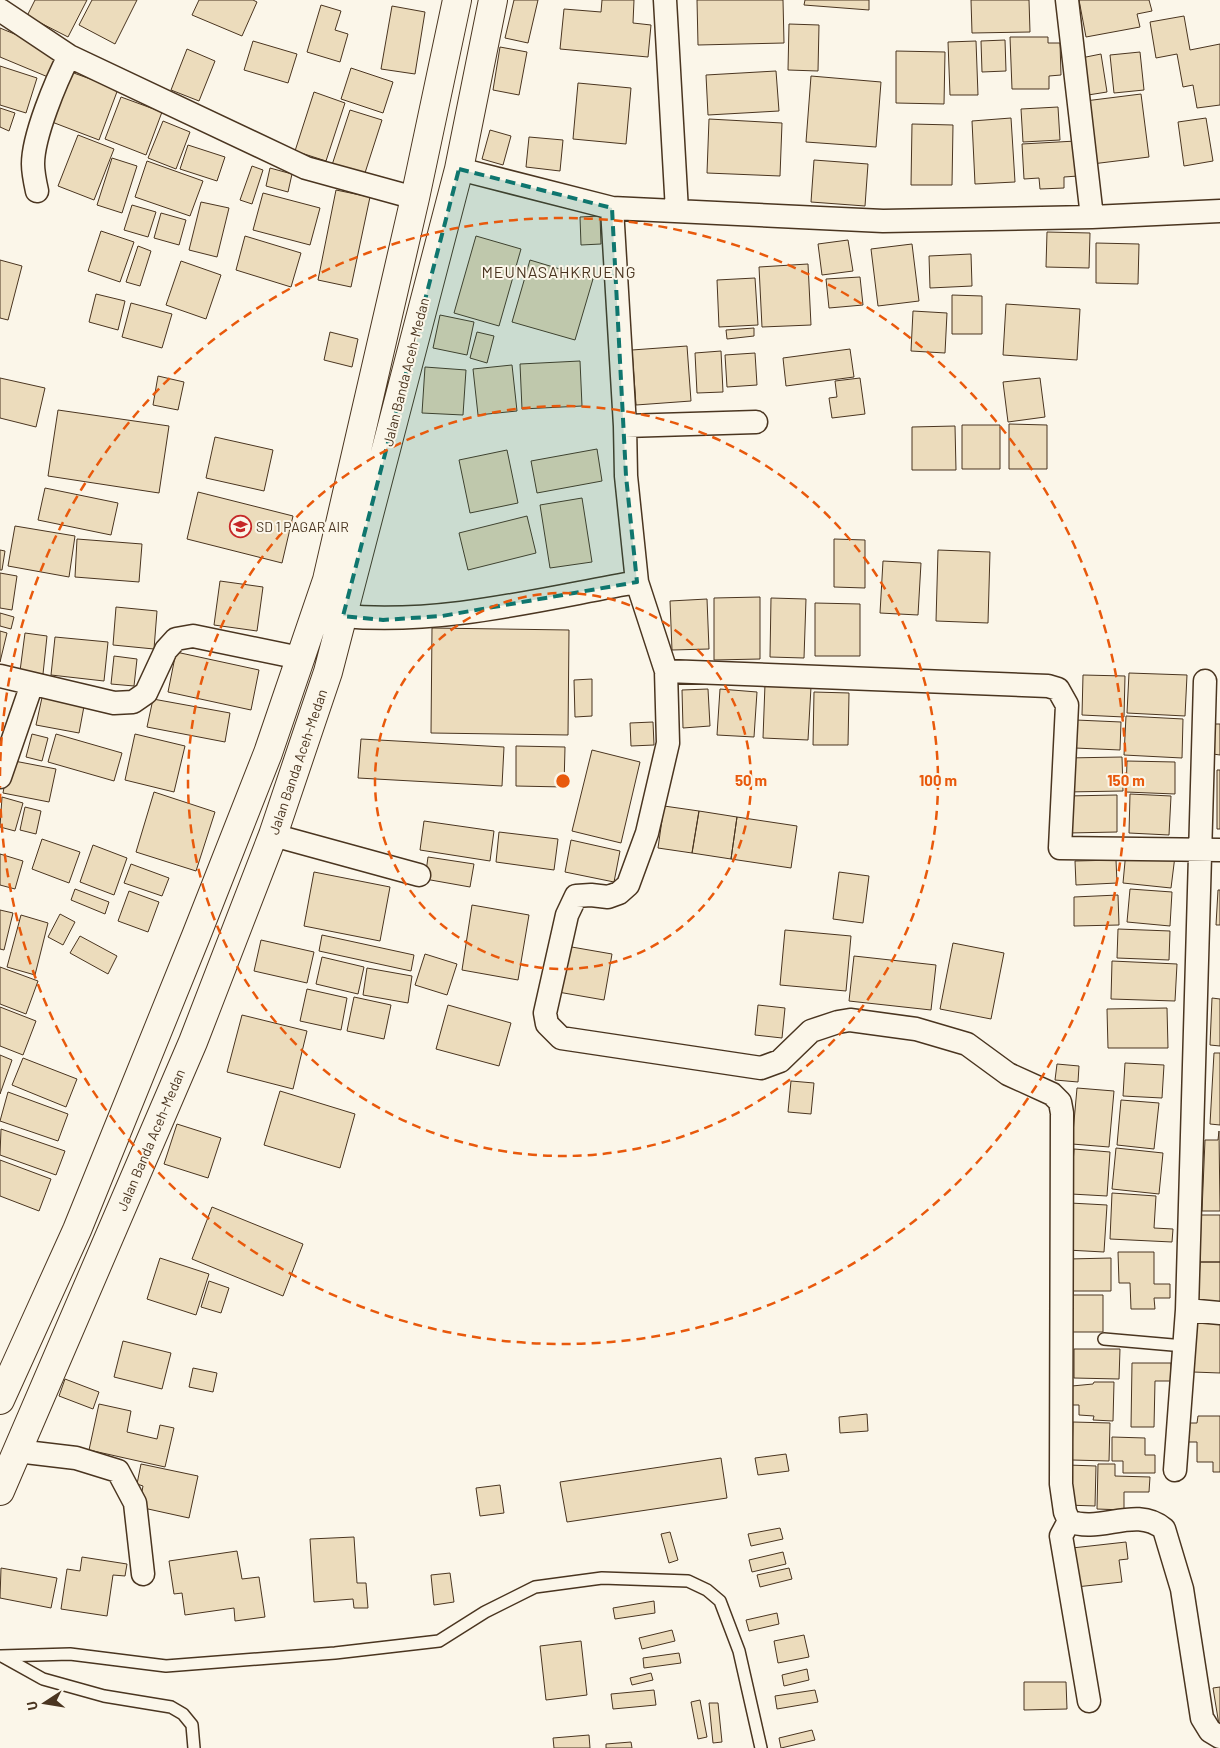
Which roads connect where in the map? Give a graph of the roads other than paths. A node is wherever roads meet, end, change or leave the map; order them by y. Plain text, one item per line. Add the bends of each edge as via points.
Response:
1 (457, 0) edge
2 (494, 0) edge
3 (665, 0) edge
4 (1067, 0) edge
5 (0, 10) edge
6 (69, 56) junction
7 (458, 169) junction
8 (37, 191) dead end
9 (415, 198) junction
10 (612, 208) junction
11 (1220, 210) edge
12 (677, 211) junction
13 (1092, 217) junction
14 (756, 422) dead end
15 (625, 426) junction
16 (637, 582) junction
17 (343, 616) junction
18 (300, 658) junction
19 (666, 671) junction
20 (0, 676) edge
21 (1205, 681) dead end
22 (32, 684) junction
23 (0, 777) edge
24 (273, 835) junction
25 (1210, 849) edge
26 (419, 876) dead end
27 (1187, 1310) junction
28 (1220, 1313) edge
29 (1104, 1339) dead end
30 (1184, 1346) junction
31 (0, 1400) edge
32 (17, 1451) junction
33 (1175, 1470) dead end
34 (0, 1491) edge
35 (1069, 1522) junction
36 (143, 1574) dead end
37 (1, 1656) edge
38 (1089, 1701) dead end
39 (1220, 1738) edge
40 (194, 1748) edge
41 (761, 1748) edge

1 - 9 highway
2 - 7 highway, Jalan Banda Aceh-Medan
3 - 12 street
4 - 13 street
5 - 6 street
6 - 8 street via 35,147 33,165
6 - 9 street via 306,168
7 - 10 street
7 - 17 highway, Jalan Banda Aceh-Medan
9 - 18 highway via 327,580
10 - 12 street
10 - 15 street
11 - 13 street
12 - 13 street via 884,221
14 - 15 street
15 - 16 street via 626,476
16 - 17 street via 442,616 383,620
16 - 19 street
17 - 24 highway, Jalan Banda Aceh-Medan via 328,672
18 - 22 street via 193,636 176,639 166,650 146,693 133,702 114,703
18 - 31 highway via 268,753 77,1230
19 - 25 street via 1048,686 1058,690 1067,705 1060,848
19 - 35 street via 668,743 647,832 628,885 608,897 576,896 567,915 545,1013 547,1024 561,1038 761,1068 780,1061 811,1031 838,1022 873,1022 916,1029 968,1044 1008,1074 1052,1094 1060,1102 1062,1113 1062,1484
20 - 22 street
21 - 25 street
22 - 23 street
24 - 26 street
24 - 32 highway, Jalan Banda Aceh-Medan via 193,1042
25 - 27 street
27 - 28 street
27 - 30 street
29 - 30 lane
30 - 33 street
32 - 34 highway, Jalan Banda Aceh-Medan
32 - 36 street via 76,1458 118,1471 135,1503
35 - 38 street via 1061,1536
35 - 39 street via 1080,1526 1147,1519 1164,1529 1182,1589 1202,1718
37 - 40 lane via 43,1679 104,1696 171,1707 192,1725
37 - 41 lane via 70,1654 166,1666 344,1652 439,1641 485,1612 535,1587 602,1578 688,1581 720,1601 739,1651

